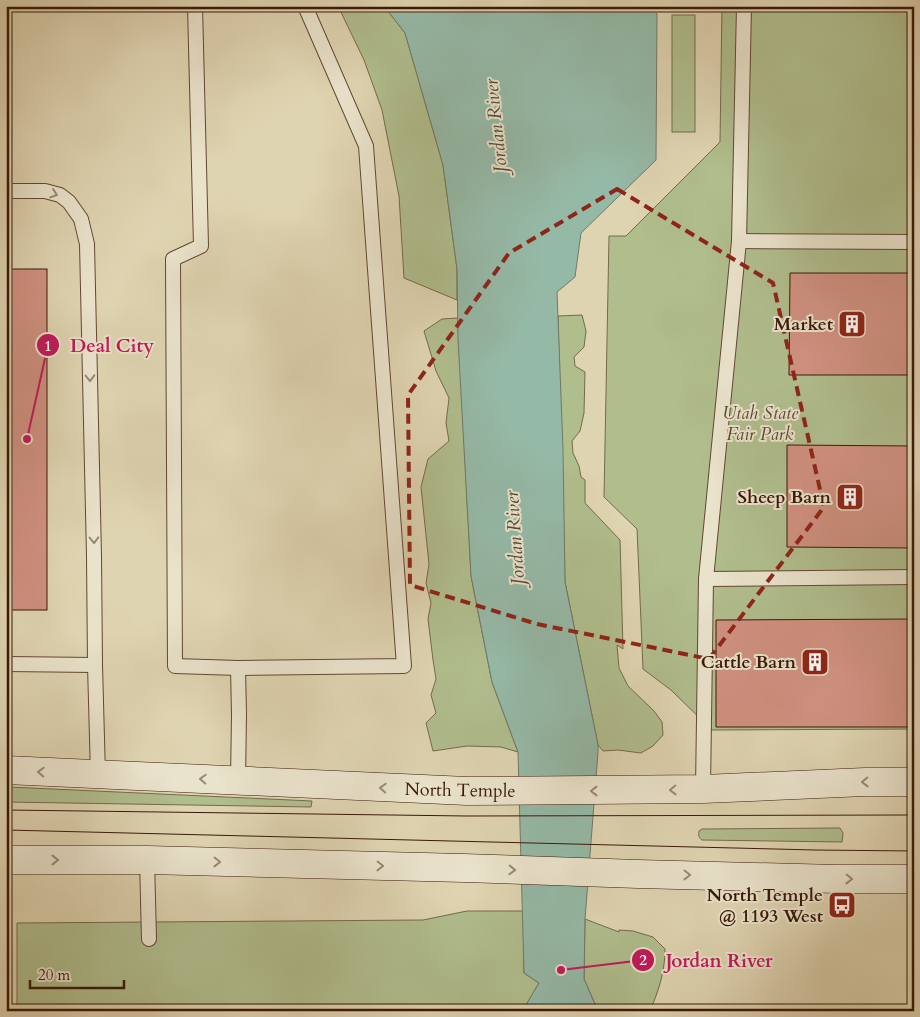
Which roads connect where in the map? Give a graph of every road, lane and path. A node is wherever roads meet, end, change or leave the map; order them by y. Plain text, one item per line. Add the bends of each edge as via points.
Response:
1 (195, 6) edge
2 (305, 6) edge
3 (744, 6) edge
4 (6, 191) edge
5 (739, 242) junction
6 (914, 242) edge
7 (914, 577) edge
8 (706, 579) junction
9 (6, 664) edge
10 (95, 665) junction
11 (238, 668) junction
12 (6, 770) edge
13 (98, 775) junction
14 (238, 781) junction
15 (914, 782) edge
16 (704, 789) junction
17 (6, 860) edge
18 (147, 860) junction
19 (914, 879) edge
20 (149, 939) dead end

1 - 11 lane via 201,246 173,259 175,666
2 - 11 lane via 366,146 404,666
3 - 5 lane
4 -> 10 lane via 45,191 60,195 70,202 80,219 87,244
5 - 6 lane
5 - 8 lane
7 - 8 lane
8 - 16 lane
9 - 10 lane
10 - 13 lane
11 - 14 lane
13 -> 12 main road, North Temple
14 -> 13 main road, North Temple
16 -> 14 main road, North Temple via 466,791
15 -> 16 main road, North Temple
17 -> 18 main road
18 -> 19 main road
18 - 20 lane

